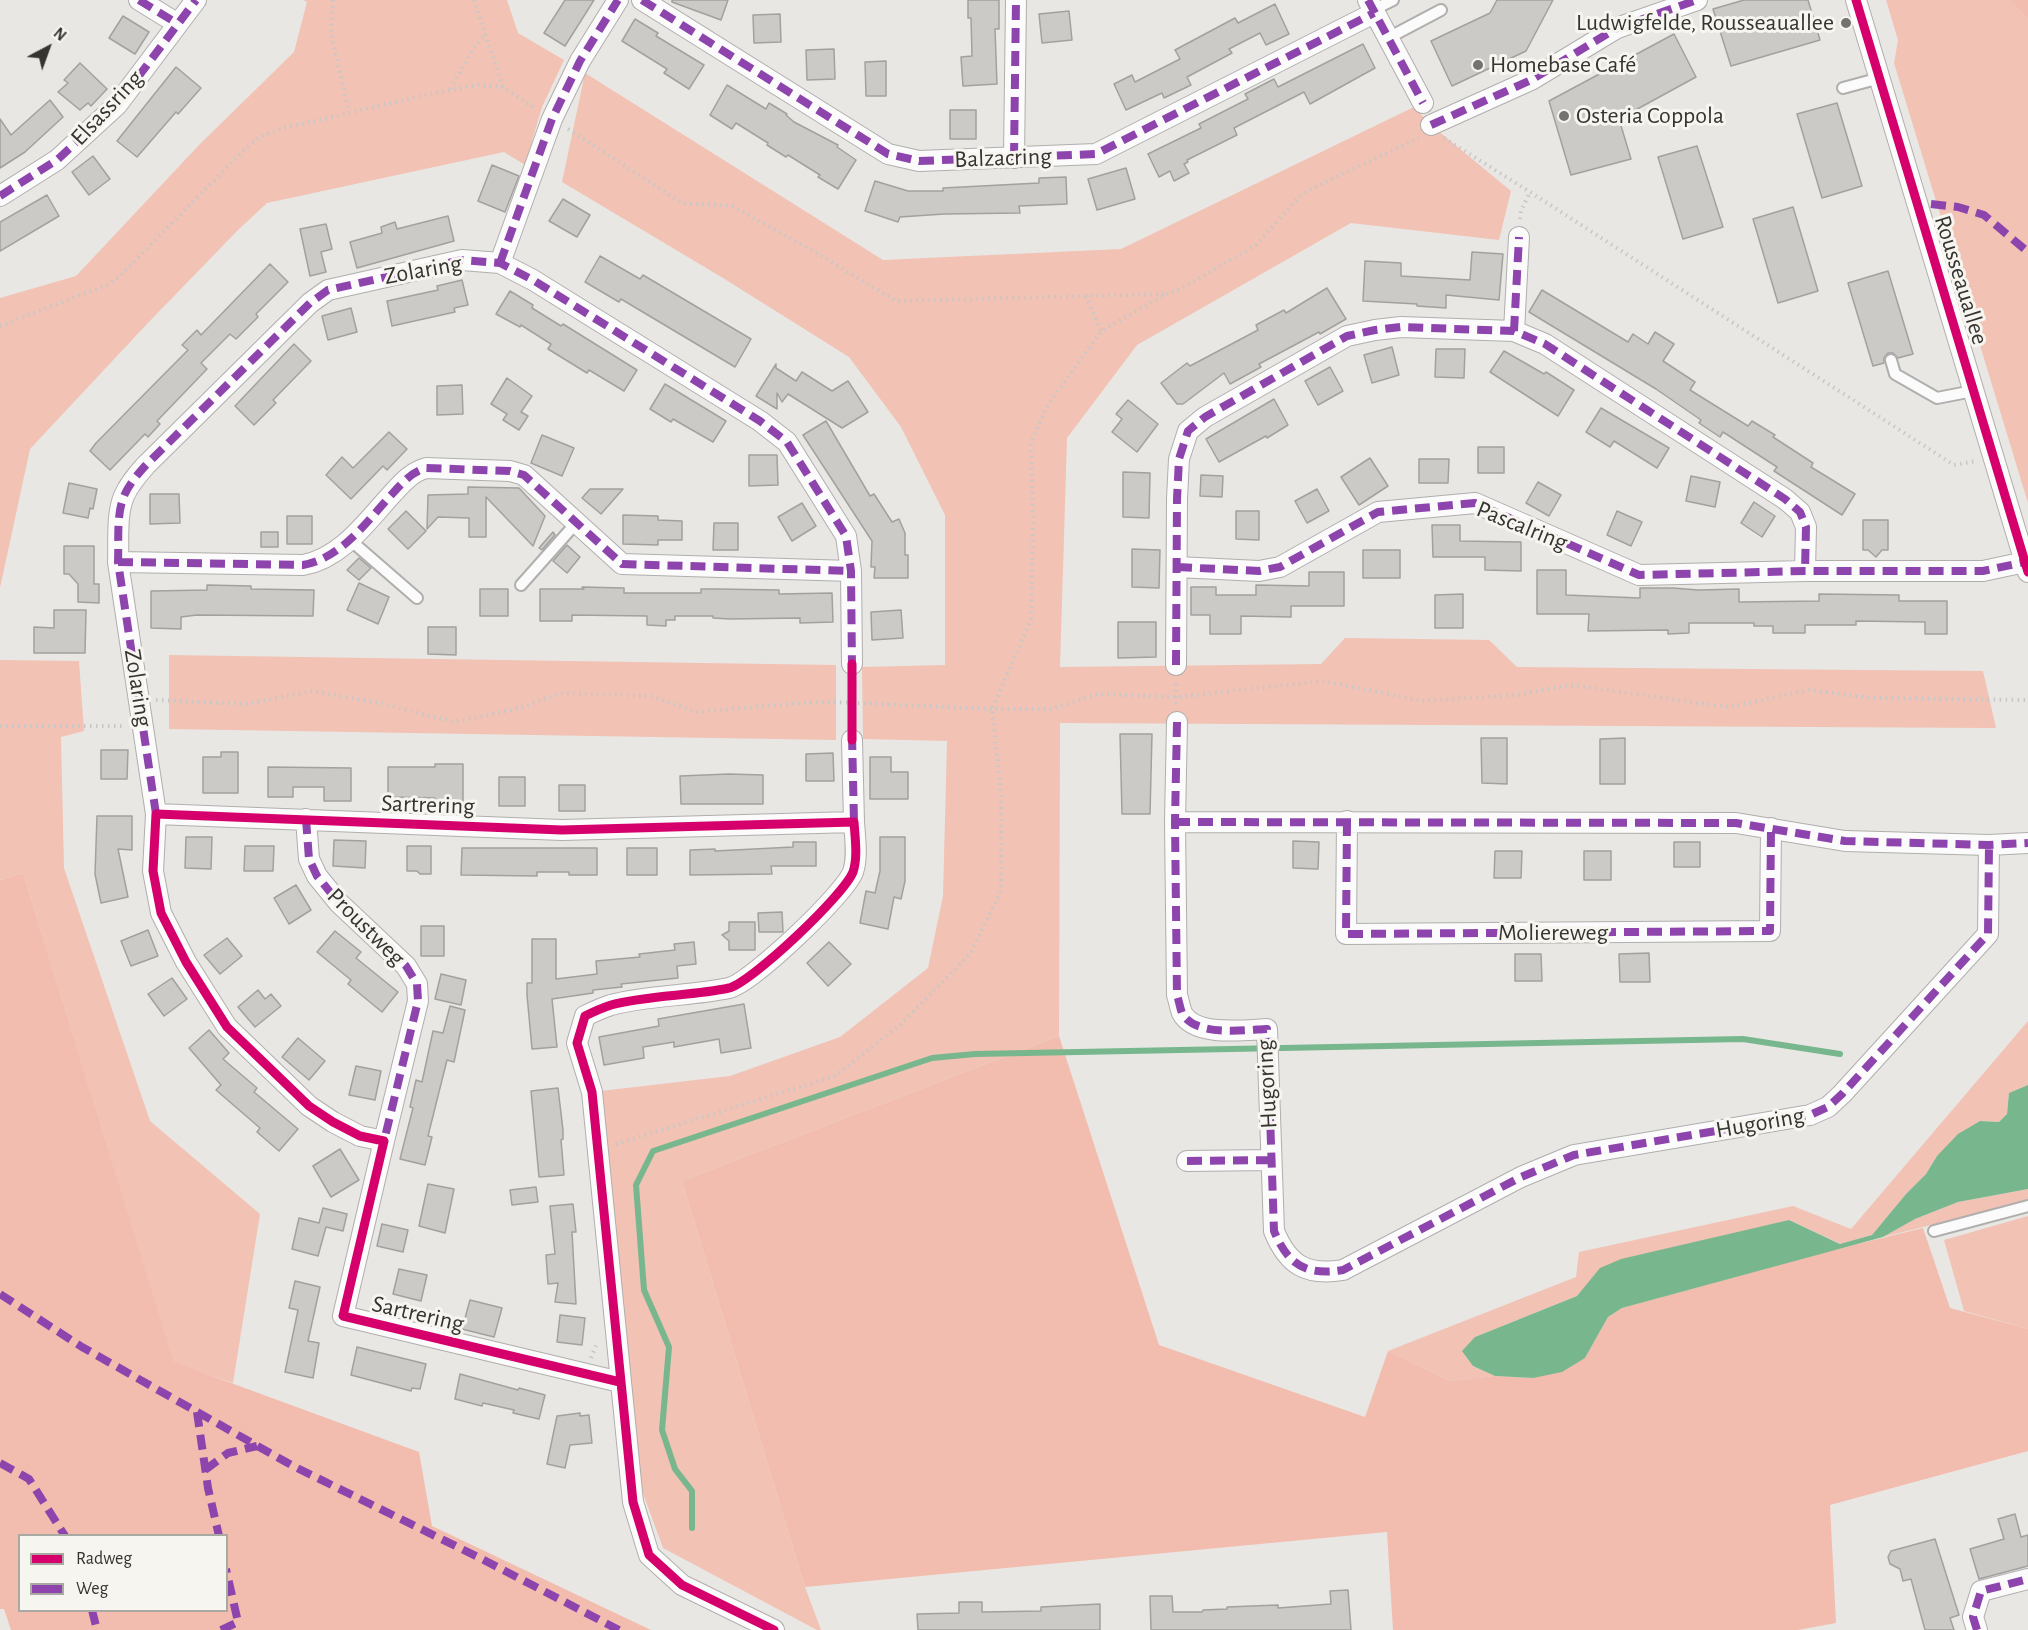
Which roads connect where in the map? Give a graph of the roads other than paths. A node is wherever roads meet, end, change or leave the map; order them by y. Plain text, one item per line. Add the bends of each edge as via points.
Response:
1 (139, 0) edge
2 (196, 0) edge
3 (618, 0) edge
4 (642, 0) edge
5 (1016, 0) edge
6 (1393, 0) edge
7 (1697, 0) edge
8 (1856, 0) edge
9 (1372, 8) edge
10 (1441, 10) dead end
11 (178, 24) junction
12 (1388, 38) junction
13 (1880, 78) junction
14 (1843, 88) dead end
15 (1423, 104) dead end
16 (1432, 133) road end
17 (1014, 158) junction
18 (0, 196) edge
19 (1519, 237) road end
20 (500, 263) junction
21 (1514, 331) junction
22 (1892, 360) dead end
23 (1974, 391) junction
24 (577, 522) junction
25 (349, 539) junction
26 (118, 562) junction
27 (1177, 567) junction
28 (2027, 567) edge
29 (1805, 571) junction
30 (851, 572) junction
31 (521, 585) dead end
32 (417, 598) dead end
33 (852, 664) dead end
34 (1176, 665) road end
35 (1177, 722) road end
36 (852, 740) dead end
37 (156, 814) junction
38 (306, 819) junction
39 (1347, 821) junction
40 (854, 822) junction
41 (1175, 822) junction
42 (1771, 828) junction
43 (2028, 843) edge
44 (1989, 845) junction
45 (384, 1141) junction
46 (1271, 1160) junction
47 (1187, 1161) dead end
48 (2028, 1206) edge
49 (1934, 1231) dead end
50 (620, 1382) junction
51 (2028, 1579) edge
52 (774, 1630) edge
53 (1977, 1630) edge

1 - 11 street
2 - 11 street, Elsassring
3 - 20 street via 580,61 552,119
4 - 17 street, Balzacring via 888,154 919,161
5 - 17 street
6 - 9 lane
7 - 16 street via 1617,28
8 - 13 street, Rousseauallee
9 - 12 street
9 - 17 street, Balzacring via 1096,154
10 - 12 lane
11 - 18 street, Elsassring via 117,105 57,160
12 - 15 street
13 - 14 lane
13 - 23 street, Rousseauallee
19 - 21 street
20 - 26 street, Zolaring via 462,260 344,285 328,290 310,303 133,480 123,497
20 - 30 street, Zolaring via 760,421 787,442 846,536
21 - 27 street via 1401,327 1347,336 1205,417 1188,431 1179,459
21 - 29 street via 1545,344 1785,499 1800,512 1806,527
22 - 23 lane via 1895,374 1937,398
23 - 28 street, Rousseauallee
24 - 25 street via 524,475 426,468 402,483
24 - 30 street via 622,564
24 - 31 lane
25 - 26 street via 335,553 317,563 303,565
25 - 32 lane
26 - 37 street, Zolaring
27 - 29 street, Pascalring via 1259,571 1280,567 1378,512 1475,503 1639,575
27 - 34 street
28 - 29 street, Pascalring via 1983,571
30 - 33 street, Zolaring
35 - 41 street
36 - 40 street
37 - 38 street, Sartrering
37 - 45 street via 153,871 161,913 227,1027 309,1106 360,1136
38 - 40 street, Sartrering via 562,830
38 - 45 street, Proustweg via 309,859 318,876 339,903 406,966 417,984 418,1001
39 - 41 street
39 - 42 street via 1736,823
39 - 42 street, Moliereweg via 1346,934 1770,931
40 - 50 street via 855,854 852,873 845,884 797,937 760,969 732,987 610,1005 585,1016 577,1043 592,1092
41 - 46 street, Hugoring via 1177,995 1183,1015 1194,1025 1214,1030 1267,1029
42 - 44 street via 1845,841
43 - 44 street
44 - 46 street, Hugoring via 1988,934 1842,1094 1828,1107 1810,1115 1574,1155 1521,1177 1343,1270 1325,1273 1294,1263 1282,1248 1274,1231
45 - 50 street, Sartrering via 343,1316
46 - 47 street
48 - 49 lane
50 - 52 street via 633,1502 649,1556 682,1586
51 - 53 street via 1982,1592 1973,1617

